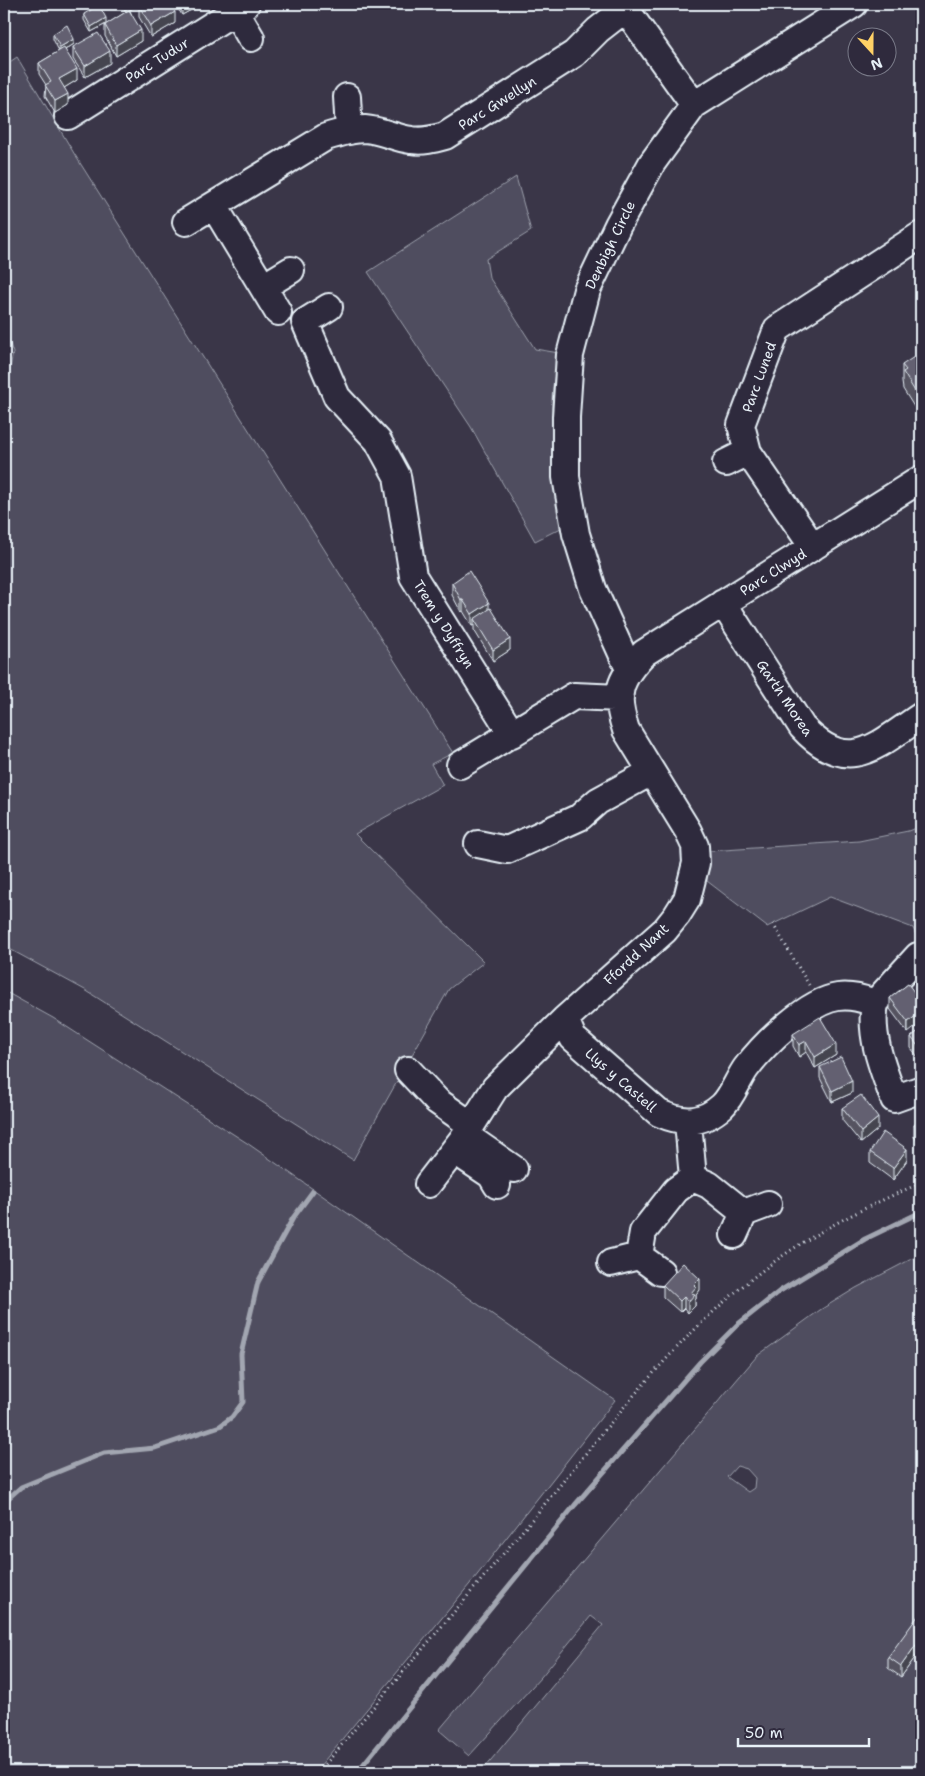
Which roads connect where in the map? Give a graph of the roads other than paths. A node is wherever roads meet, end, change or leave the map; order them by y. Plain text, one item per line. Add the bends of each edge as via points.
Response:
1 (854, 4) edge
2 (624, 6) edge
3 (241, 7) edge
4 (251, 38) dead end
5 (347, 97) dead end
6 (694, 105) junction
7 (68, 116) dead end
8 (349, 131) junction
9 (214, 206) junction
10 (186, 222) dead end
11 (921, 235) edge
12 (291, 270) dead end
13 (263, 287) junction
14 (329, 306) dead end
15 (278, 312) dead end
16 (921, 479) edge
17 (813, 547) junction
18 (723, 603) junction
19 (629, 669) junction
20 (620, 698) junction
21 (921, 716) edge
22 (512, 734) junction
23 (460, 765) dead end
24 (652, 772) junction
25 (478, 844) dead end
26 (918, 956) dead end
27 (875, 1003) junction
28 (565, 1019) junction
29 (408, 1070) dead end
30 (919, 1090) dead end
31 (688, 1122) junction
32 (463, 1137) junction
33 (505, 1177) dead end
34 (693, 1178) junction
35 (428, 1184) dead end
36 (749, 1217) dead end
37 (639, 1256) junction
38 (611, 1263) dead end
39 (661, 1272) dead end

1 - 6 street, Denbigh Circle
2 - 6 street
2 - 8 street, Parc Gwellyn via 574,54 445,136 410,140 386,132
3 - 4 street
3 - 7 street, Parc Tudur via 100,107
5 - 8 street
6 - 19 street, Denbigh Circle via 652,164 618,225 587,290 570,355 566,478 576,534 593,589
8 - 9 street, Parc Gwellyn via 326,137
9 - 10 street, Parc Gwellyn
9 - 13 street
11 - 17 street, Parc Luned via 777,329 741,425 737,458
12 - 13 street
13 - 15 street
14 - 22 street, Trem y Dyffryn via 305,322 336,397 378,441 397,476 413,576
16 - 17 street, Parc Clwyd
17 - 18 street, Parc Clwyd
18 - 19 street, Parc Clwyd via 644,653
18 - 21 street, Garth Morea via 802,727 814,741 826,748 844,754 863,752
19 - 20 street, Ffordd Nant via 622,682
20 - 22 street via 574,696
20 - 24 street, Ffordd Nant via 626,730
22 - 23 street
24 - 25 street via 598,801 580,817 509,857
24 - 28 street, Ffordd Nant via 695,846 696,863 687,899 665,930
26 - 27 street
27 - 30 street via 875,1034 882,1068 898,1109
27 - 31 street via 854,997 837,997 819,1003 796,1018 747,1066 723,1106 708,1116
28 - 31 street, Llys y Castell via 573,1038 659,1113
28 - 32 street, Ffordd Nant via 495,1088
29 - 32 street via 437,1101
31 - 34 street
32 - 33 street
32 - 35 street, Ffordd Nant
34 - 36 street via 709,1184
34 - 37 street via 676,1190 644,1232
37 - 38 street
37 - 39 street

